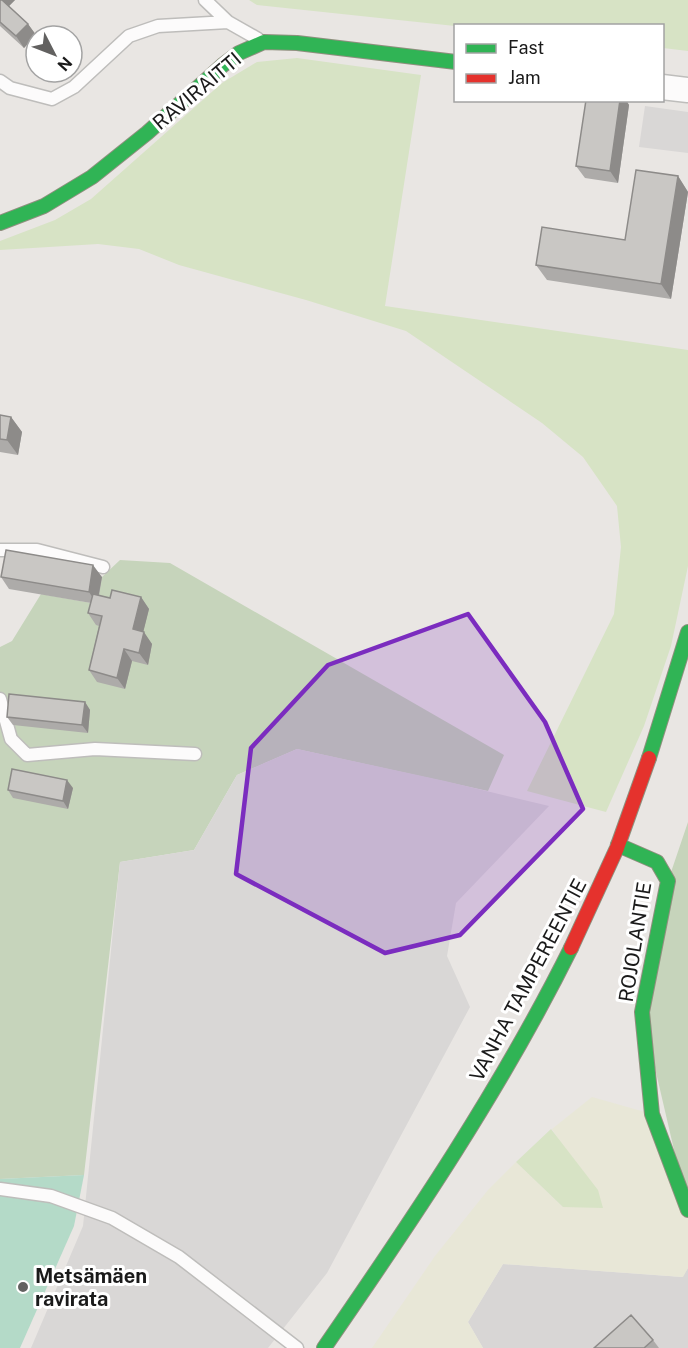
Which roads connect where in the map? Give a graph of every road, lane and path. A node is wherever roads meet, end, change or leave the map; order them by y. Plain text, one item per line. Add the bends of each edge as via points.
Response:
1 (205, 0) edge
2 (228, 22) junction
3 (264, 42) junction
4 (454, 62) edge
5 (0, 81) edge
6 (664, 87) edge
7 (688, 90) edge
8 (0, 223) edge
9 (0, 550) edge
10 (103, 567) dead end
11 (687, 640) edge
12 (0, 699) edge
13 (195, 754) dead end
14 (618, 845) junction
15 (0, 1189) edge
16 (688, 1210) edge
17 (297, 1348) edge
18 (324, 1348) edge

1 - 2 lane
2 - 3 lane
2 - 5 lane via 158,26 129,36 74,87 52,99 10,88
3 - 4 street, RAVIRAITTI
3 - 8 street, RAVIRAITTI via 223,65 92,177 44,206
6 - 7 street
9 - 10 lane via 37,550
11 - 14 street, VANHA TAMPEREENTIE
12 - 13 lane via 11,739 27,755 95,749
14 - 16 street, ROJOLANTIE via 657,862 668,881 642,1012 652,1114
14 - 18 street, VANHA TAMPEREENTIE via 528,1031
15 - 17 lane via 51,1196 112,1218 179,1257

